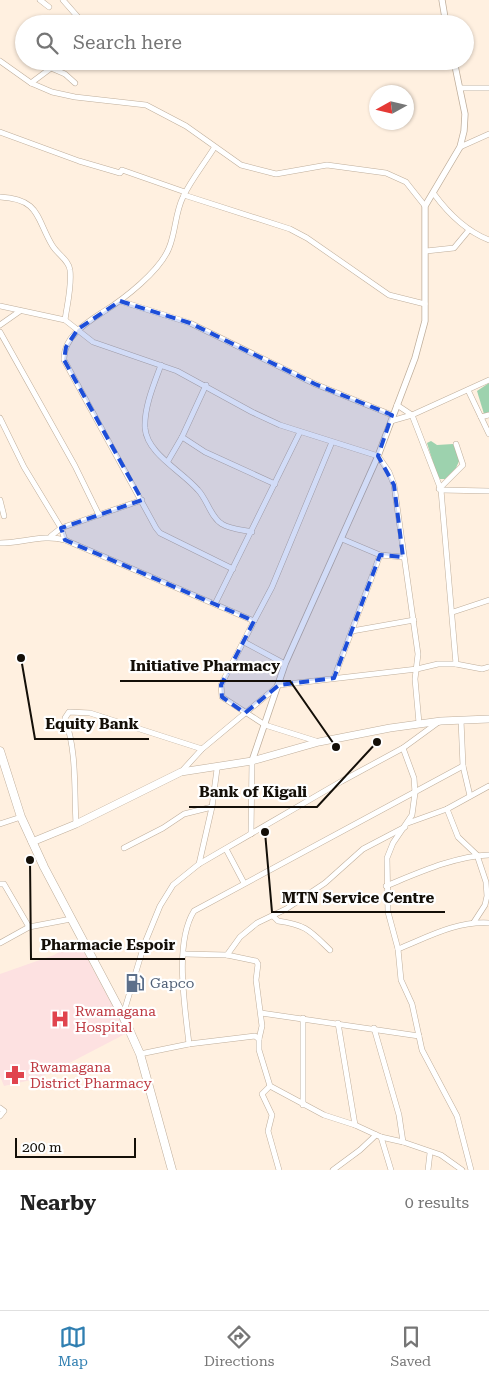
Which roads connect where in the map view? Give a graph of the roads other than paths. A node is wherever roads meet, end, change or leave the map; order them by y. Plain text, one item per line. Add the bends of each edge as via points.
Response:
1 (40, 0) edge
2 (63, 0) edge
3 (442, 0) edge
4 (49, 7) dead end
5 (76, 15) edge
6 (444, 15) edge
7 (0, 61) edge
8 (48, 70) edge
9 (56, 70) edge
10 (456, 70) edge
11 (31, 83) junction
12 (75, 84) dead end
13 (460, 88) junction
14 (489, 88) edge
15 (0, 132) edge
16 (489, 134) edge
17 (460, 147) junction
18 (214, 148) junction
19 (434, 194) junction
20 (184, 195) junction
21 (0, 196) edge
22 (425, 206) junction
23 (469, 230) junction
24 (489, 240) edge
25 (426, 251) junction
26 (120, 302) junction
27 (425, 304) junction
28 (0, 306) edge
29 (20, 311) junction
30 (65, 320) junction
31 (0, 325) edge
32 (78, 329) junction
33 (0, 332) edge
34 (161, 365) junction
35 (489, 380) edge
36 (206, 385) junction
37 (468, 390) junction
38 (397, 405) junction
39 (412, 415) junction
40 (489, 415) edge
41 (481, 417) junction
42 (0, 418) edge
43 (392, 418) junction
44 (300, 432) junction
45 (489, 434) edge
46 (182, 437) junction
47 (332, 442) junction
48 (456, 444) dead end
49 (378, 456) junction
50 (168, 461) junction
51 (275, 484) junction
52 (440, 489) junction
53 (488, 493) edge
54 (0, 500) edge
55 (142, 500) junction
56 (99, 515) junction
57 (4, 516) dead end
58 (61, 528) junction
59 (252, 532) junction
60 (51, 536) junction
61 (342, 538) junction
62 (65, 540) junction
63 (0, 543) edge
64 (380, 555) junction
65 (403, 557) junction
66 (233, 569) junction
67 (489, 600) edge
68 (215, 604) junction
69 (453, 612) junction
70 (414, 620) junction
71 (254, 621) junction
72 (352, 631) junction
73 (244, 642) junction
74 (285, 664) junction
75 (456, 664) junction
76 (489, 668) edge
77 (417, 669) junction
78 (334, 678) junction
79 (279, 685) junction
80 (245, 713) junction
81 (461, 720) junction
82 (489, 720) edge
83 (441, 721) junction
84 (419, 723) junction
85 (265, 725) junction
86 (319, 742) junction
87 (403, 748) junction
88 (202, 749) junction
89 (0, 751) edge
90 (252, 761) junction
91 (463, 766) junction
92 (217, 768) junction
93 (181, 772) junction
94 (489, 786) edge
95 (415, 793) junction
96 (470, 796) junction
97 (212, 807) junction
98 (447, 810) junction
99 (21, 817) junction
100 (0, 824) edge
101 (76, 824) junction
102 (407, 825) junction
103 (251, 834) junction
104 (32, 842) junction
105 (124, 848) dead end
106 (226, 849) junction
107 (489, 854) edge
108 (477, 855) junction
109 (199, 864) junction
110 (244, 883) junction
111 (0, 884) edge
112 (386, 886) junction
113 (273, 916) junction
114 (71, 919) junction
115 (474, 922) junction
116 (489, 923) edge
117 (29, 927) junction
118 (0, 943) edge
119 (398, 949) junction
120 (330, 950) dead end
121 (184, 954) junction
122 (227, 955) junction
123 (261, 1013) junction
124 (123, 1016) junction
125 (303, 1018) junction
126 (338, 1023) junction
127 (374, 1028) junction
128 (419, 1036) junction
129 (259, 1039) junction
130 (189, 1044) junction
131 (140, 1054) junction
132 (270, 1086) junction
133 (303, 1105) junction
134 (0, 1108) edge
135 (0, 1116) edge
136 (355, 1124) junction
137 (378, 1136) junction
138 (403, 1142) junction
139 (430, 1153) junction
140 (172, 1170) edge
141 (278, 1170) edge
142 (333, 1170) edge
143 (391, 1170) edge
144 (428, 1170) edge
145 (462, 1170) edge
146 (471, 1170) edge

1 - 4 street
2 - 5 street
3 - 6 street
7 - 11 street
8 - 11 street
9 - 12 street via 66,74
10 - 13 street
11 - 18 street via 75,97 146,105 179,122
13 - 14 street
13 - 17 street via 465,114
15 - 20 street via 79,161 120,173 122,170 185,192
16 - 17 street
17 - 19 street
18 - 20 street
18 - 22 street via 241,165 276,174 328,165 386,173 406,182
19 - 22 street
19 - 23 street via 447,211
20 - 26 street via 176,212 168,250
20 - 27 street via 290,230 307,238 389,295
21 - 30 street via 34,209 53,246 68,264 70,274
22 - 25 street
23 - 24 street
23 - 25 street via 454,248
25 - 27 street
26 - 32 street
26 - 43 street via 190,323
27 - 38 street via 425,321 415,358
28 - 29 street
29 - 30 street
29 - 31 street
30 - 32 street
32 - 34 street via 93,342
32 - 55 street via 66,347 64,360
33 - 56 street
34 - 36 street
34 - 50 street via 146,412 145,428 154,450
35 - 37 street
36 - 44 street via 252,412
36 - 46 street
37 - 39 street
37 - 41 street
38 - 39 street
38 - 43 street
39 - 43 street
39 - 52 street
40 - 41 street
41 - 45 street
42 - 58 street
43 - 49 street
44 - 47 street
44 - 51 street
46 - 50 street
46 - 51 street via 205,452
47 - 49 street
47 - 71 street via 272,587
48 - 52 street via 463,465
49 - 61 street
49 - 65 street via 394,485
50 - 59 street via 199,490 223,525
51 - 59 street
52 - 53 street
52 - 69 street
54 - 57 street
55 - 56 street
55 - 66 street via 160,533
56 - 58 street
58 - 60 street
58 - 62 street
59 - 66 street
60 - 62 street
60 - 63 street via 26,542
61 - 64 street
61 - 74 street
62 - 68 street
64 - 65 street
64 - 72 street
65 - 70 street
66 - 68 street
67 - 69 street
68 - 71 street
69 - 75 street
70 - 72 street
70 - 77 street
71 - 73 street
72 - 78 street
73 - 74 street
73 - 80 street via 221,685 221,692
74 - 79 street
75 - 76 street
75 - 77 street
77 - 78 street
77 - 84 street via 415,686
78 - 79 street
79 - 80 street
79 - 85 street
80 - 85 street
80 - 88 street
81 - 82 main road
81 - 83 main road
81 - 91 street
83 - 84 main road
83 - 87 street
84 - 86 main road
85 - 86 street
85 - 90 street
86 - 90 main road
87 - 95 street via 414,778
87 - 103 street
88 - 93 street
88 - 101 street via 90,713 69,712 66,718 75,757
89 - 99 highway
90 - 92 main road
90 - 103 street
91 - 95 street
91 - 96 street
92 - 93 main road
92 - 97 street
93 - 101 main road
94 - 96 street
95 - 102 street
95 - 110 street
96 - 98 street
97 - 105 street via 184,814
97 - 109 street
98 - 102 street
98 - 108 street via 458,837
99 - 100 street
99 - 104 highway
101 - 104 main road
102 - 112 street via 390,850
102 - 113 street via 363,849 325,883
103 - 106 street
104 - 114 highway
106 - 109 street
106 - 110 street
107 - 108 street
108 - 112 street
108 - 115 street via 487,896
109 - 124 street via 173,885 160,906 144,945
110 - 121 street via 194,911 185,932
111 - 117 street via 4,884
112 - 119 street via 390,923
113 - 120 street via 278,921 293,922 307,929
113 - 122 street via 240,937
114 - 117 street
114 - 124 highway
115 - 116 street
115 - 119 street via 448,928
117 - 118 street
119 - 128 street via 401,980 412,1004
121 - 122 street
121 - 130 street
122 - 123 street via 258,964 256,989
123 - 125 street
123 - 129 street
124 - 131 highway
125 - 126 street
125 - 133 street
126 - 127 street
126 - 136 street
127 - 128 street
127 - 138 street via 399,1115
128 - 146 street via 426,1060 457,1116
129 - 130 street via 255,1036
129 - 132 street via 259,1050
130 - 131 street
131 - 140 highway
132 - 133 street
132 - 141 street via 262,1094 272,1116 268,1131
133 - 136 street
134 - 135 street via 4,1111
136 - 137 street
137 - 138 street
137 - 142 street
137 - 143 street
138 - 139 street
139 - 144 street
139 - 145 street via 441,1155

